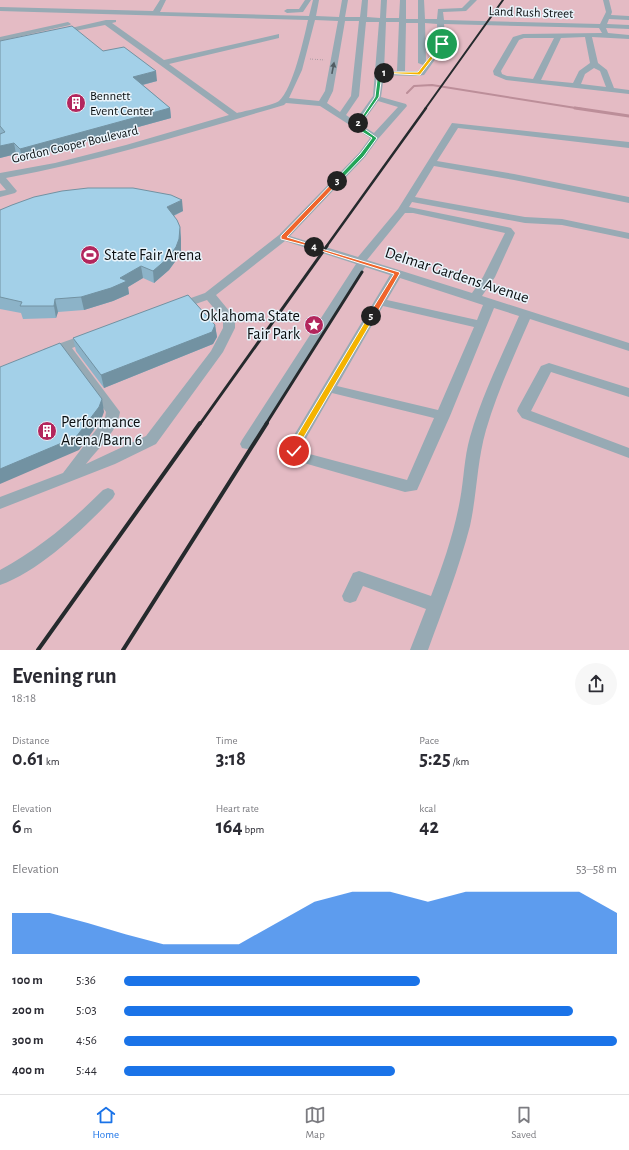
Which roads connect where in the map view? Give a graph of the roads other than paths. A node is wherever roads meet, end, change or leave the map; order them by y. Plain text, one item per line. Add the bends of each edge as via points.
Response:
1 (163, 0) edge
2 (308, 0) edge
3 (316, 0) edge
4 (345, 0) edge
5 (365, 0) edge
6 (384, 0) edge
7 (403, 0) edge
8 (421, 0) edge
9 (457, 0) edge
10 (474, 0) edge
11 (606, 0) edge
12 (0, 2) edge
13 (0, 9) edge
14 (157, 10) junction
15 (458, 10) junction
16 (93, 12) junction
17 (122, 12) junction
18 (144, 13) junction
19 (135, 16) junction
20 (607, 17) junction
21 (629, 18) edge
22 (311, 20) junction
23 (342, 20) junction
24 (363, 20) junction
25 (383, 20) junction
26 (403, 21) junction
27 (106, 22) junction
28 (422, 22) junction
29 (440, 22) junction
30 (602, 27) junction
31 (629, 28) edge
32 (0, 32) edge
33 (559, 35) junction
34 (588, 35) junction
35 (276, 36) dead end
36 (606, 36) junction
37 (627, 37) edge
38 (0, 39) edge
39 (0, 45) edge
40 (629, 45) edge
41 (163, 63) junction
42 (427, 64) junction
43 (594, 64) junction
44 (380, 73) junction
45 (401, 74) junction
46 (536, 81) junction
47 (576, 86) junction
48 (611, 90) junction
49 (629, 92) edge
50 (376, 98) junction
51 (285, 100) junction
52 (322, 104) junction
53 (236, 116) junction
54 (341, 116) junction
55 (356, 126) junction
56 (375, 138) junction
57 (629, 145) edge
58 (431, 163) junction
59 (0, 176) edge
60 (0, 194) edge
61 (409, 199) junction
62 (629, 200) edge
63 (402, 210) junction
64 (629, 236) edge
65 (284, 240) junction
66 (362, 262) junction
67 (397, 273) junction
68 (209, 295) junction
69 (475, 298) junction
70 (380, 302) junction
71 (490, 303) junction
72 (166, 310) edge
73 (526, 314) junction
74 (482, 325) junction
75 (102, 333) edge
76 (64, 346) junction
77 (629, 347) edge
78 (34, 357) edge
79 (330, 388) junction
80 (629, 393) edge
81 (443, 416) junction
82 (247, 444) dead end
83 (629, 453) edge
84 (68, 476) junction
85 (108, 494) dead end
86 (0, 503) edge
87 (0, 578) edge
88 (350, 596) dead end
89 (436, 605) junction
90 (419, 650) edge

1 - 14 street
2 - 14 street via 301,11
3 - 22 street
4 - 23 street
5 - 24 street
6 - 25 street
7 - 26 street
8 - 28 street
9 - 15 street
10 - 15 street via 466,10
11 - 20 street via 609,12
12 - 14 street
13 - 16 street, Land Rush Street
14 - 18 street, Land Rush Street
14 - 22 street, Land Rush Street
15 - 29 street via 440,8
16 - 17 street, Land Rush Street
16 - 32 street
17 - 18 street, Land Rush Street
17 - 38 street
18 - 19 street
19 - 22 street
19 - 27 street
20 - 21 street
20 - 30 street
22 - 23 street, Land Rush Street
22 - 51 street via 295,78
23 - 24 street, Land Rush Street
52 -> 23 street via 329,91
24 - 25 street, Land Rush Street
24 - 54 street via 355,96
25 - 26 street, Land Rush Street
25 - 44 street
26 - 28 street, Land Rush Street
26 - 45 street
27 - 39 street
27 - 41 street
28 - 29 street, Land Rush Street
28 - 42 street via 422,63
29 - 30 street, Land Rush Street
29 - 42 street via 442,44
30 - 31 street, Land Rush Street
30 - 36 street
33 - 34 street
33 - 46 street
33 - 46 street via 523,36 516,39 497,71 498,75 506,78
34 - 36 street
34 - 43 street
35 - 41 street
36 - 37 street
37 - 40 street
41 - 53 street
42 - 45 street via 419,74
43 - 47 street via 582,72
43 - 48 street via 603,70
44 - 45 street
44 - 50 street
46 - 47 street
47 - 48 street
48 - 49 street
50 - 55 street
50 - 56 street via 403,106
51 - 52 street
51 - 53 street, Gordon Cooper Boulevard via 277,106
52 - 54 street
53 - 59 street, Gordon Cooper Boulevard via 55,166
54 - 55 street
55 - 56 street
56 - 65 street
57 - 58 street via 455,126
58 - 61 street
58 - 62 street via 528,179
59 - 60 street, Gordon Cooper Boulevard via 12,190
61 - 63 street
61 - 64 street via 525,220 562,222
63 - 66 street
63 - 69 street via 414,210 510,231 489,277
65 - 66 street, Delmar Gardens Avenue
65 - 68 street
66 - 67 street, Delmar Gardens Avenue
66 - 82 street
67 - 69 street, Delmar Gardens Avenue
67 - 70 street
68 - 72 street
68 - 84 street via 229,318 229,328 221,346 206,368 151,440 110,460
69 - 71 street, Delmar Gardens Avenue
70 - 74 street
70 - 79 street
71 - 73 street, Delmar Gardens Avenue
71 - 74 street
73 - 77 street, Delmar Gardens Avenue
73 - 89 street via 479,430 466,508 454,556
74 - 81 street
75 - 76 street
76 - 78 street
76 - 84 street via 113,412 108,426
79 - 81 street
79 - 81 street via 294,447 295,455 405,486 412,486 414,483
80 - 83 street via 549,367 524,411 527,415
84 - 86 street
85 - 87 street via 82,521 38,555
88 - 89 street via 359,578
89 - 90 street

